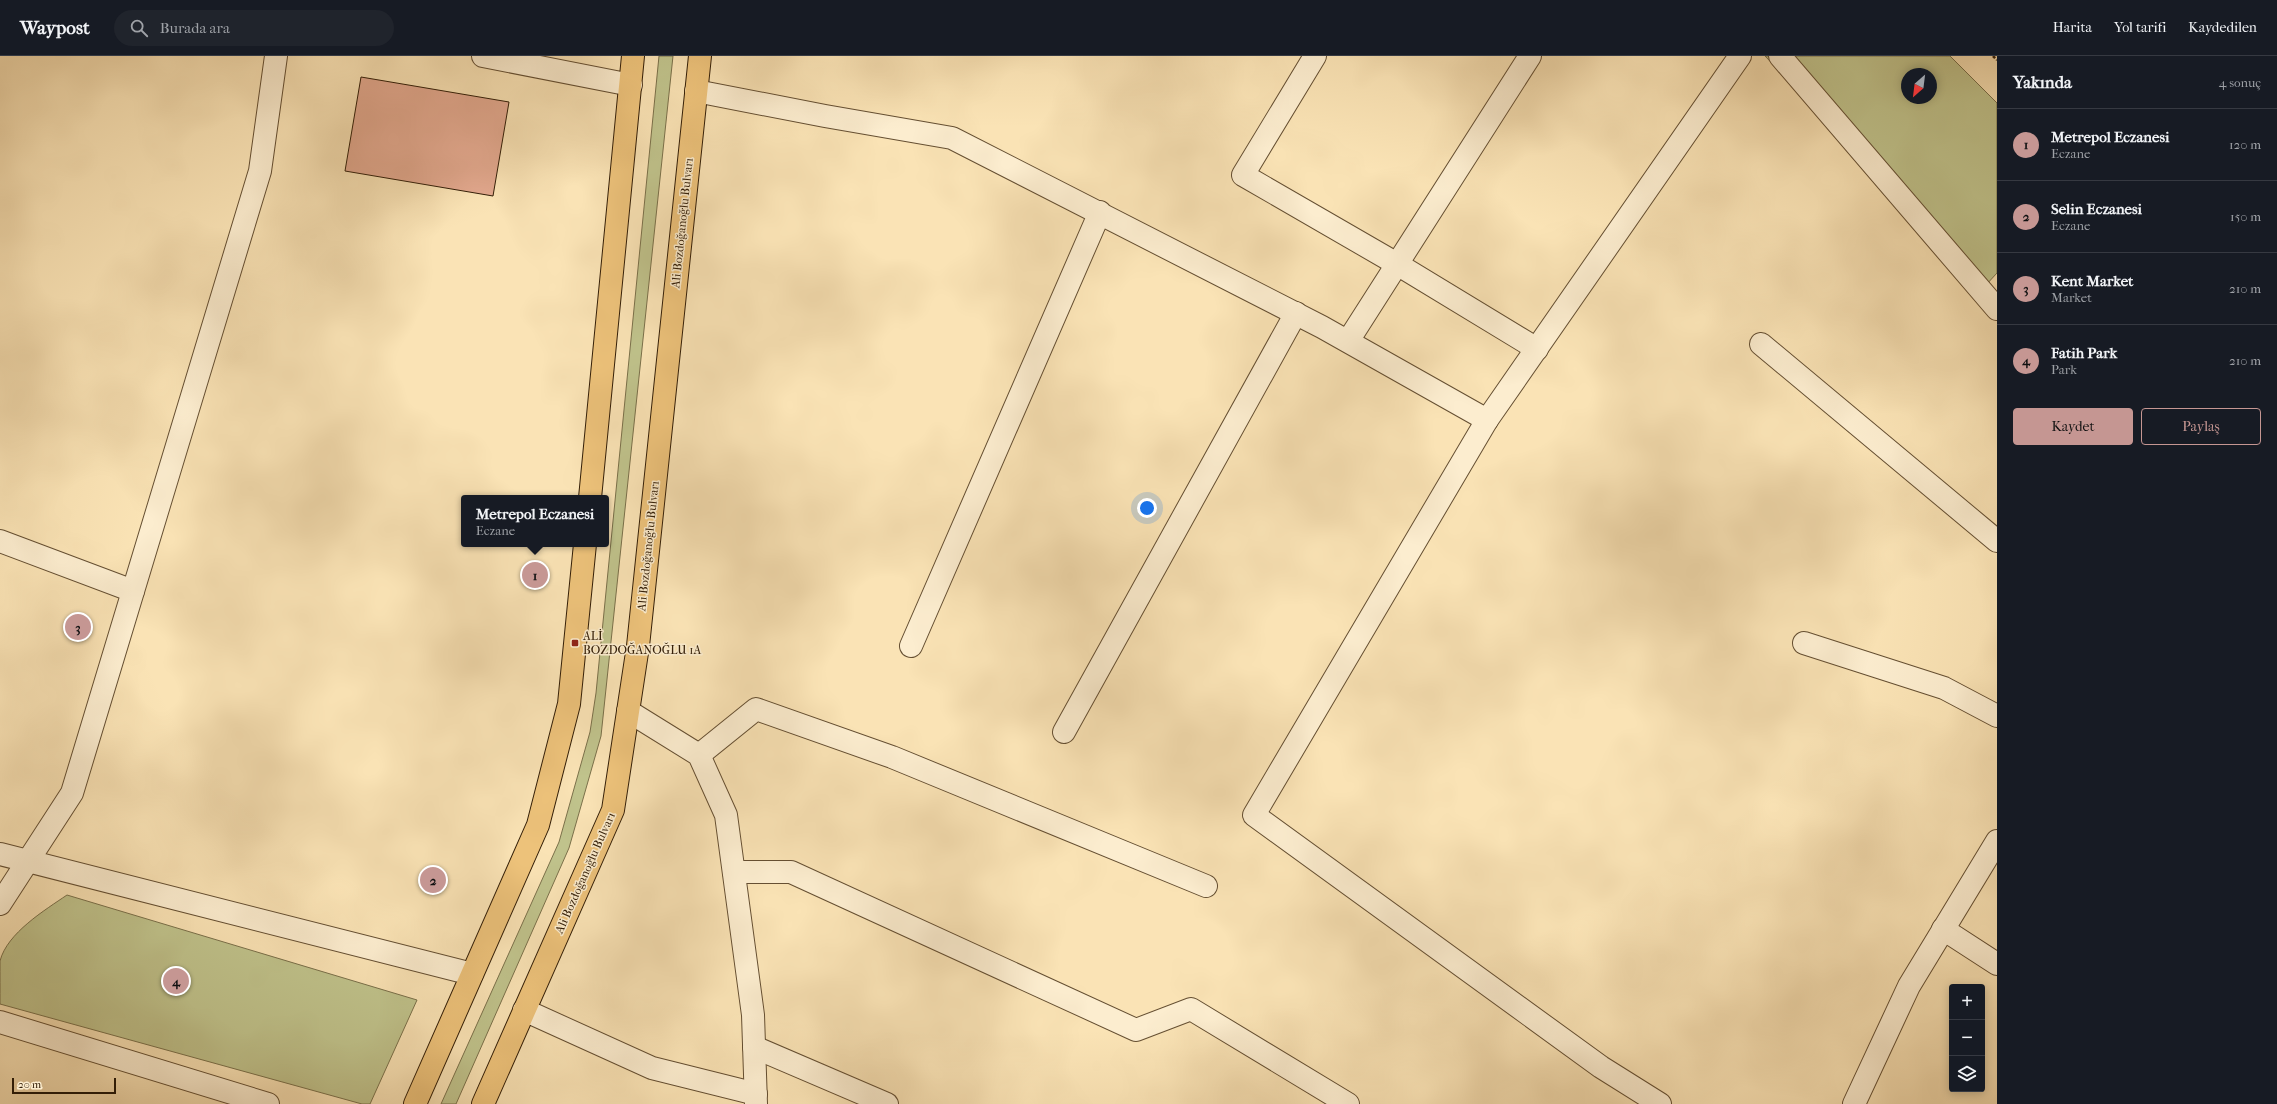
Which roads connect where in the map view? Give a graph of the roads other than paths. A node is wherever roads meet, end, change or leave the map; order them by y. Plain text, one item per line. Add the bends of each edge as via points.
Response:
1 (276, 56) edge
2 (483, 56) edge
3 (633, 56) edge
4 (700, 56) edge
5 (1315, 56) edge
6 (1530, 56) edge
7 (1740, 56) edge
8 (1780, 56) edge
9 (631, 85) junction
10 (696, 91) junction
11 (1100, 212) junction
12 (1397, 264) junction
13 (1997, 309) edge
14 (1296, 313) junction
15 (1348, 342) junction
16 (1761, 344) dead end
17 (1537, 349) junction
18 (1487, 420) junction
19 (590, 495) edge
20 (0, 541) edge
21 (1997, 541) edge
22 (585, 547) edge
23 (133, 591) junction
24 (1804, 642) dead end
25 (911, 646) dead end
26 (628, 711) junction
27 (1997, 716) edge
28 (1064, 732) dead end
29 (699, 755) junction
30 (1997, 841) edge
31 (0, 854) edge
32 (28, 860) junction
33 (734, 872) junction
34 (1206, 886) dead end
35 (0, 904) edge
36 (1943, 929) junction
37 (1997, 964) edge
38 (472, 974) junction
39 (524, 1010) junction
40 (0, 1022) edge
41 (754, 1047) junction
42 (756, 1099) edge
43 (268, 1104) edge
44 (415, 1104) edge
45 (483, 1104) edge
46 (887, 1104) edge
47 (1348, 1104) edge
48 (1660, 1104) edge
49 (1854, 1104) edge

1 - 23 street via 260,171
2 - 9 street
3 - 9 main road
4 - 10 main road, Ali Bozdoğanoğlu Bulvarı
5 - 12 street via 1243,175
6 - 12 street
7 - 17 street
8 - 13 street
9 - 19 main road
10 - 11 street via 952,138
10 - 26 main road, Ali Bozdoğanoğlu Bulvarı via 638,646
11 - 14 street
11 - 25 street
12 - 15 street
12 - 17 street
14 - 15 street
14 - 28 street
15 - 18 street
16 - 21 street
17 - 18 street
18 - 48 street via 1254,815 1601,1067
20 - 23 street
22 - 38 main road via 569,704 538,825
23 - 32 street via 72,793
24 - 27 street via 1944,688
26 - 29 street
26 - 39 main road, Ali Bozdoğanoğlu Bulvarı via 613,810
29 - 33 street via 726,815
29 - 34 street via 756,709 892,757
30 - 36 street
31 - 32 street
32 - 35 street
32 - 38 street
33 - 41 street via 753,1015
33 - 47 street via 791,872 1136,1030 1191,1009
36 - 37 street
36 - 49 street via 1909,986
38 - 44 main road
39 - 42 street via 652,1068
39 - 45 main road, Ali Bozdoğanoğlu Bulvarı
40 - 43 street
41 - 42 street
41 - 46 street

